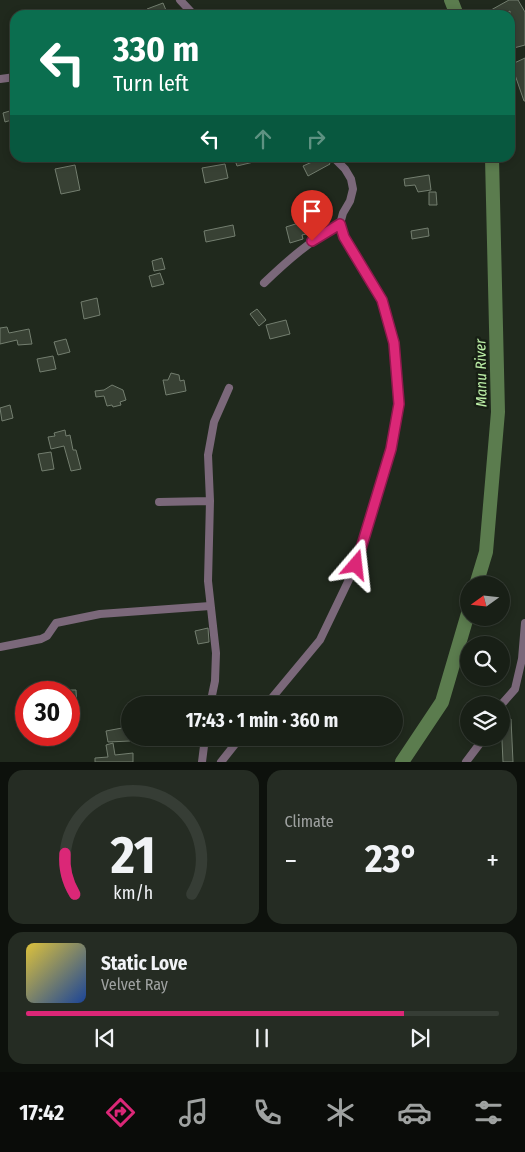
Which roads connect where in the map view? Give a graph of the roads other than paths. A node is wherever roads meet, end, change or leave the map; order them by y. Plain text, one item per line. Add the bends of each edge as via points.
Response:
1 (180, 0) edge
2 (189, 10) edge
3 (338, 162) edge
4 (340, 224) junction
5 (264, 283) dead end
6 (229, 388) dead end
7 (210, 501) junction
8 (160, 502) dead end
9 (210, 606) junction
10 (525, 623) edge
11 (0, 647) edge
12 (212, 696) edge
13 (273, 696) edge
14 (509, 696) edge
15 (204, 746) edge
16 (234, 746) edge
17 (478, 746) edge
18 (202, 762) edge
19 (222, 762) edge
20 (466, 762) edge

1 - 2 street
3 - 4 street via 345,169 353,189
4 - 5 street via 312,241
4 - 13 street via 344,237 382,300 394,343 399,404 391,449 356,565 320,640
6 - 7 street via 214,422 209,447
7 - 8 street
7 - 9 street
9 - 11 street via 110,613 68,620 56,623 41,639
9 - 12 street via 216,653
10 - 14 street via 522,659 515,689
15 - 18 street
16 - 19 street
17 - 20 street

